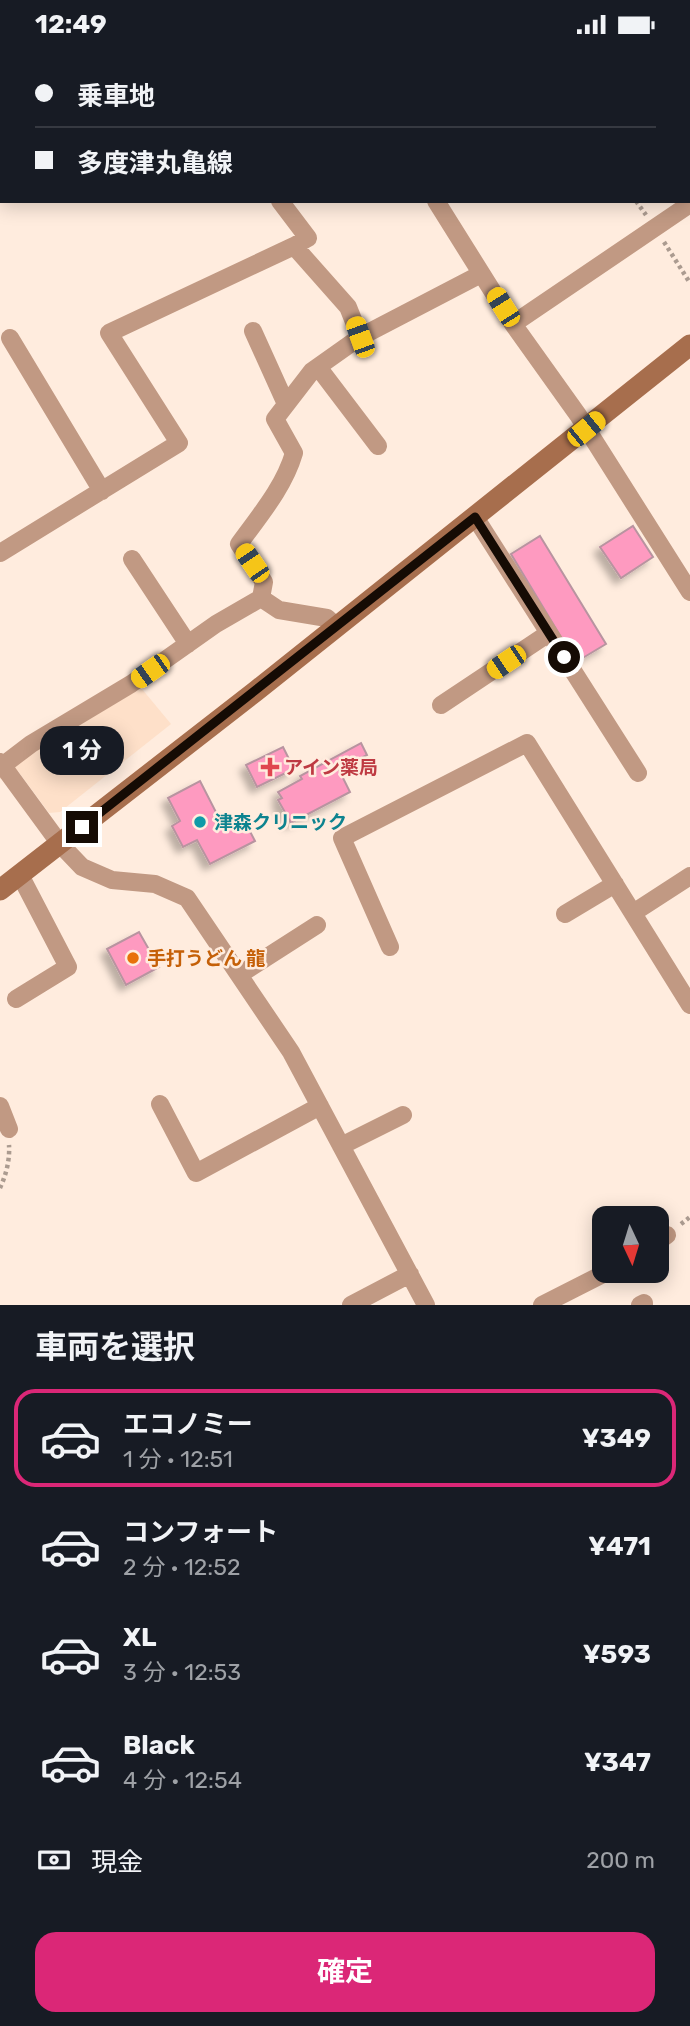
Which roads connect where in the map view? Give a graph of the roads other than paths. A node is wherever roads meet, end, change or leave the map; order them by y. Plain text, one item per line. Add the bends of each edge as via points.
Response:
1 (282, 203) edge
2 (437, 203) edge
3 (690, 204) edge
4 (294, 246) junction
5 (481, 274) junction
6 (513, 324) junction
7 (253, 331) dead end
8 (360, 337) junction
9 (10, 338) dead end
10 (690, 345) edge
11 (318, 367) junction
12 (286, 404) junction
13 (586, 429) junction
14 (378, 446) dead end
15 (102, 491) junction
16 (475, 517) junction
17 (0, 553) edge
18 (132, 559) dead end
19 (690, 592) edge
20 (261, 598) junction
21 (337, 627) junction
22 (549, 633) junction
23 (188, 644) junction
24 (441, 705) dead end
25 (1, 764) edge
26 (638, 773) dead end
27 (60, 844) junction
28 (20, 875) junction
29 (690, 876) edge
30 (615, 884) junction
31 (0, 890) edge
32 (633, 913) junction
33 (565, 914) dead end
34 (317, 925) dead end
35 (390, 947) dead end
36 (239, 975) junction
37 (16, 999) dead end
38 (690, 1005) edge
39 (160, 1104) dead end
40 (0, 1106) edge
41 (320, 1106) junction
42 (403, 1115) dead end
43 (9, 1129) road end
44 (341, 1146) junction
45 (410, 1275) junction
46 (592, 1280) edge
47 (351, 1305) edge
48 (426, 1305) edge
49 (542, 1305) edge

1 - 4 street via 308,238
2 - 5 street
3 - 6 street
4 - 8 street via 348,307
4 - 15 street via 108,333 179,443
5 - 6 street
5 - 8 street
6 - 13 street
7 - 12 street
8 - 11 street
9 - 15 street
10 - 13 main road
11 - 12 street
11 - 14 street
12 - 20 street via 275,419 293,453 290,466 239,544 264,582
13 - 16 main road
13 - 19 street
15 - 17 street
16 - 21 main road
16 - 22 street
18 - 23 street
20 - 21 street via 279,610 327,618
20 - 23 street
21 - 27 main road
22 - 24 street
22 - 26 street
23 - 25 street
25 - 27 street
27 - 28 main road
27 - 36 street via 82,867 112,880 155,884 187,898
28 - 31 main road
28 - 37 street via 68,967
29 - 32 street
30 - 32 street
30 - 33 street
30 - 35 street via 527,743 342,838
32 - 38 street
34 - 36 street
36 - 41 street via 291,1052
39 - 41 street via 196,1173
40 - 43 street
41 - 44 street
42 - 44 street
44 - 45 street
45 - 47 street
45 - 48 street
46 - 49 street

